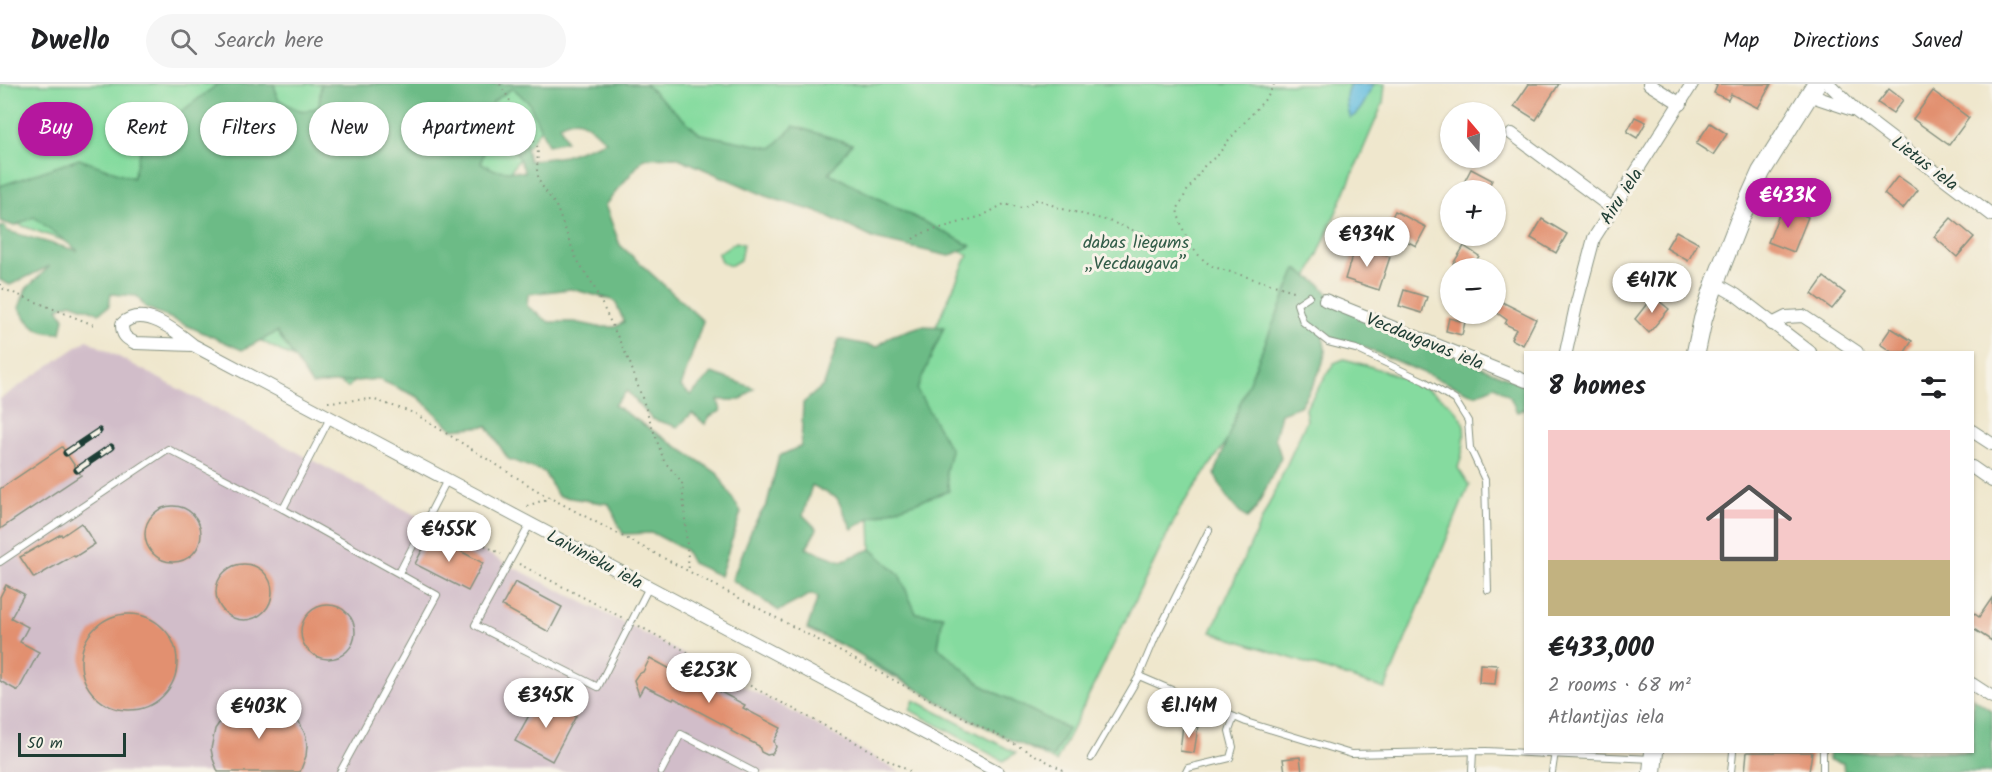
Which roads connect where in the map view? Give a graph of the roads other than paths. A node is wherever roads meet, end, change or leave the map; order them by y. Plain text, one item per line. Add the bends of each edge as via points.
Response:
1 (1649, 84) edge
2 (1692, 84) edge
3 (1829, 84) edge
4 (1813, 90) edge
5 (1681, 104) junction
6 (1857, 112) junction
7 (1512, 134) dead end
8 (1613, 209) junction
9 (1992, 215) edge
10 (1715, 283) junction
11 (1309, 296) road end
12 (1325, 300) dead end
13 (1772, 324) junction
14 (194, 345) junction
15 (1566, 351) edge
16 (1696, 351) edge
17 (1809, 351) edge
18 (1856, 351) edge
19 (1524, 380) edge
20 (330, 418) junction
21 (1974, 432) edge
22 (1992, 444) edge
23 (1974, 468) edge
24 (447, 480) junction
25 (1992, 481) edge
26 (283, 509) junction
27 (530, 524) junction
28 (1209, 531) dead end
29 (0, 562) edge
30 (399, 573) junction
31 (649, 587) junction
32 (1488, 591) dead end
33 (1139, 676) junction
34 (1974, 685) edge
35 (1992, 698) edge
36 (1234, 717) junction
37 (1473, 751) junction
38 (1524, 752) edge
39 (1555, 753) edge
40 (1733, 753) edge
41 (1823, 753) edge
42 (1091, 758) dead end
43 (1653, 761) edge
44 (340, 772) edge
45 (661, 772) edge
46 (754, 772) edge
47 (998, 772) edge
48 (1186, 772) edge
49 (1472, 772) edge
50 (1552, 772) edge
51 (1731, 772) edge
52 (1823, 772) edge

1 - 5 street
2 - 5 street, Airu iela
3 - 6 street, Lietus iela
4 - 6 street, Lietus iela
4 - 10 main road via 1761,172
5 - 8 street, Airu iela
6 - 9 street, Lietus iela
7 - 8 street
8 - 15 street, Airu iela via 1594,238
10 - 13 street
10 - 16 main road
11 - 32 lane via 1297,304 1303,322 1328,342 1356,349 1424,381 1455,399 1468,420 1470,448 1485,480
12 - 19 street, Vecdaugavas iela
13 - 17 street
13 - 18 street via 1786,317 1803,316
14 - 14 street, Laivinieku iela via 175,330 151,319 136,316 122,324 126,339 135,343
14 - 20 street, Laivinieku iela
20 - 24 street, Laivinieku iela
20 - 26 lane
21 - 22 street
23 - 25 street
24 - 27 street, Laivinieku iela
24 - 30 lane
26 - 29 lane via 168,449
26 - 30 lane
27 - 31 street, Laivinieku iela
27 - 31 lane via 476,625 598,687
28 - 33 lane
30 - 44 lane via 437,595
31 - 47 street, Laivinieku iela
33 - 36 lane
33 - 42 lane
34 - 35 street
36 - 37 lane via 1351,754
36 - 48 lane via 1229,731 1233,747 1230,758 1188,768
37 - 38 lane
37 - 49 lane
39 - 43 lane
39 - 50 lane
40 - 51 lane
41 - 52 lane
45 - 46 lane via 681,734

